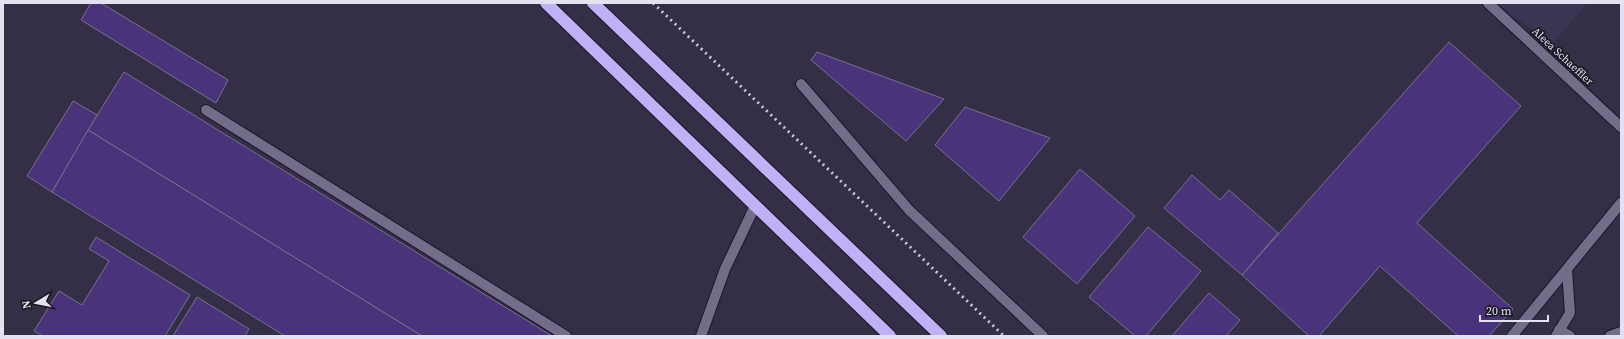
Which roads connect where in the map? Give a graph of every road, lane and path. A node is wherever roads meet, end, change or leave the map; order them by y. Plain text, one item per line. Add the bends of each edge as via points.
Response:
1 (546, 3) edge
2 (593, 3) edge
3 (1488, 3) edge
4 (801, 84) dead end
5 (206, 110) dead end
6 (1621, 127) edge
7 (1621, 203) edge
8 (756, 206) junction
9 (1567, 270) junction
10 (1621, 332) edge
11 (1557, 333) edge
12 (566, 336) edge
13 (701, 336) edge
14 (890, 336) edge
15 (941, 336) edge
16 (1043, 336) edge
17 (1512, 336) edge
18 (1570, 336) edge
19 (1610, 336) edge

1 - 8 highway
2 - 15 highway
3 - 6 lane, Aleea Schaeffler
4 - 16 lane via 909,210
5 - 12 lane
7 - 9 lane
8 - 13 lane via 725,269
8 - 14 highway
9 - 11 lane via 1570,313
9 - 17 lane
10 - 19 lane
11 - 18 lane

